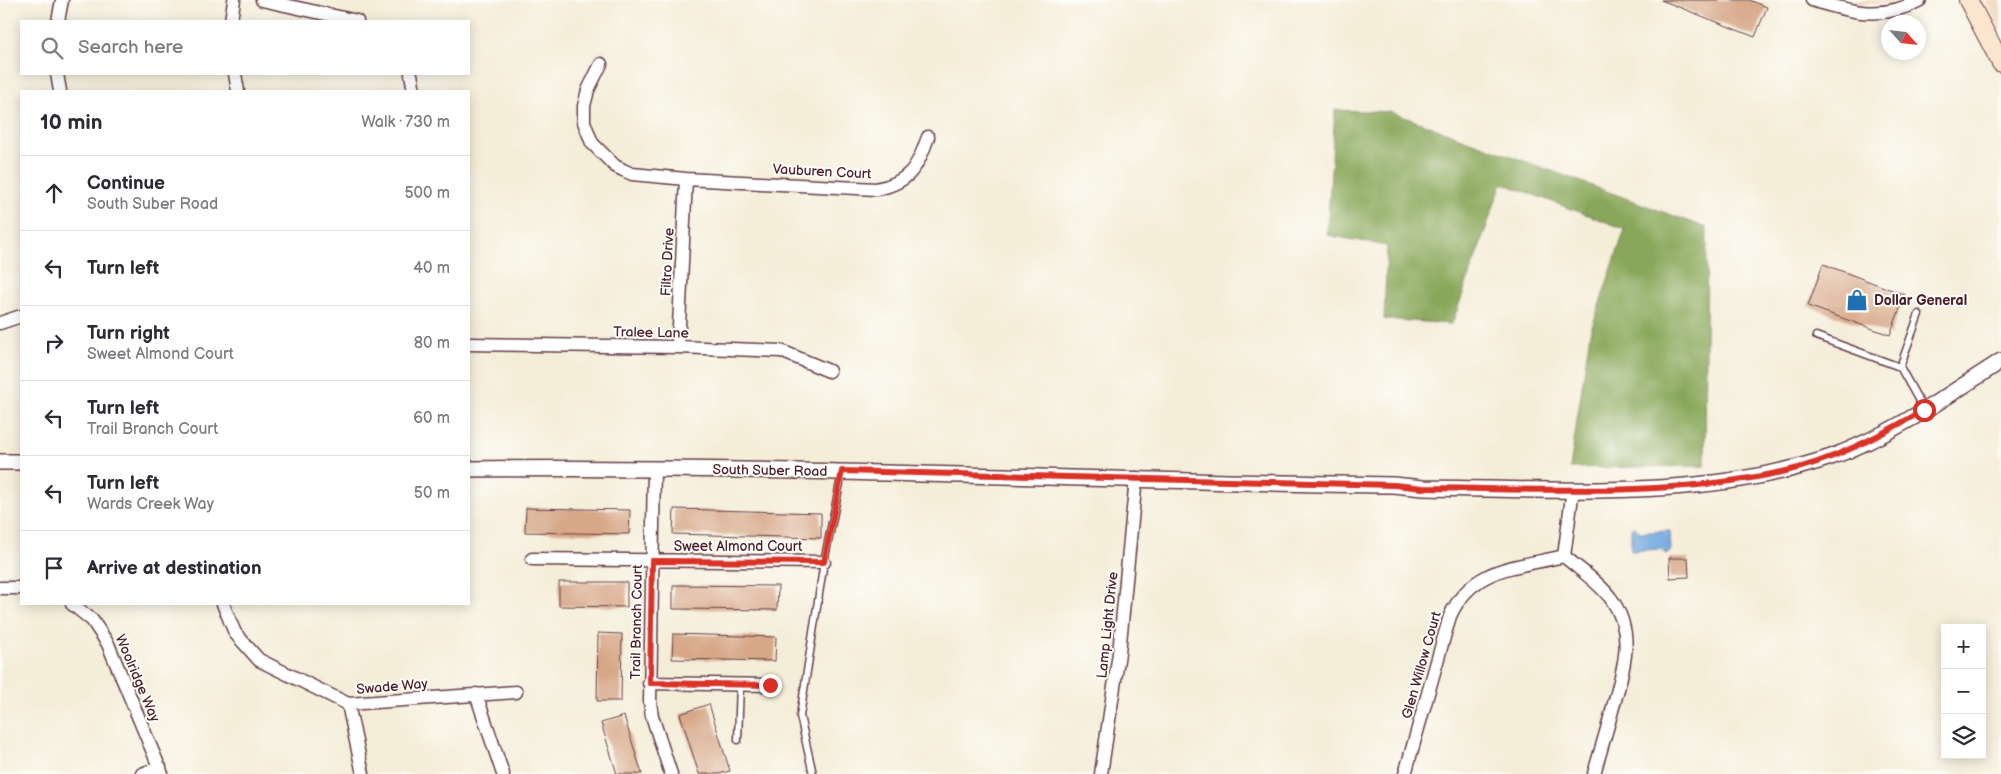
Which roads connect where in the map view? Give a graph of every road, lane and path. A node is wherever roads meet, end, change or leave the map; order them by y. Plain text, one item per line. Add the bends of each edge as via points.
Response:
1 (62, 0) edge
2 (234, 0) edge
3 (262, 0) edge
4 (1812, 0) edge
5 (1920, 0) edge
6 (1968, 0) edge
7 (58, 20) edge
8 (231, 20) edge
9 (352, 20) edge
10 (600, 64) dead end
11 (2001, 64) edge
12 (57, 75) edge
13 (235, 75) edge
14 (411, 75) edge
15 (60, 90) edge
16 (238, 90) edge
17 (414, 90) edge
18 (928, 137) dead end
19 (686, 179) junction
20 (1919, 314) dead end
21 (20, 316) edge
22 (0, 323) edge
23 (1816, 336) dead end
24 (470, 344) edge
25 (678, 347) junction
26 (2001, 361) edge
27 (1900, 367) junction
28 (829, 371) dead end
29 (1924, 410) junction
30 (0, 462) edge
31 (20, 462) edge
32 (654, 468) junction
33 (470, 469) edge
34 (842, 471) junction
35 (1136, 478) junction
36 (1573, 489) junction
37 (1564, 556) junction
38 (532, 559) dead end
39 (652, 561) junction
40 (824, 562) junction
41 (0, 588) edge
42 (20, 588) edge
43 (73, 605) edge
44 (223, 605) edge
45 (650, 683) junction
46 (740, 684) junction
47 (770, 685) dead end
48 (516, 692) dead end
49 (476, 694) junction
50 (348, 704) junction
51 (738, 740) dead end
52 (161, 771) edge
53 (142, 774) edge
54 (363, 774) edge
55 (504, 774) edge
56 (671, 774) edge
57 (812, 774) edge
58 (1101, 774) edge
59 (1405, 774) edge
60 (1594, 774) edge

1 - 7 street
2 - 8 street
3 - 9 street
4 - 5 street via 1849,12 1877,13 1907,7
6 - 11 main road
10 - 19 street, Vauburen Court via 584,106 584,122 592,143 609,161 632,174
12 - 15 street
13 - 16 street
14 - 17 street
18 - 19 street, Vauburen Court via 915,167 905,179 892,186 876,188
19 - 25 street, Filtro Drive
20 - 27 lane
21 - 22 street
23 - 27 lane
24 - 25 street, Tralee Lane
25 - 28 street, Tralee Lane via 781,351
26 - 29 street, South Suber Road
27 - 29 lane
29 - 36 street, South Suber Road via 1878,437 1783,472 1649,488
30 - 31 street
32 - 33 street, South Suber Road
32 - 34 street, South Suber Road
32 - 39 street, Trail Branch Court
34 - 35 street, South Suber Road
34 - 40 lane
35 - 36 street, South Suber Road via 1423,488
35 - 58 street, Lamp Light Drive via 1119,653
36 - 37 street
37 - 59 street, Glen Willow Court via 1488,574 1461,595 1450,616
37 - 60 street via 1612,600 1626,638 1624,667
38 - 39 street, Sweet Almond Court
39 - 40 street, Sweet Almond Court
39 - 45 street, Trail Branch Court
40 - 57 lane via 800,716
41 - 42 street
43 - 52 street, Woolridge Way via 92,620 108,644
44 - 50 street, Swade Way via 235,633 260,660
45 - 46 street
45 - 56 street, Trail Branch Court via 652,716
46 - 47 street
46 - 51 lane
48 - 49 street, Swade Way
49 - 50 street, Swade Way
49 - 55 street
50 - 54 street
52 - 53 street

